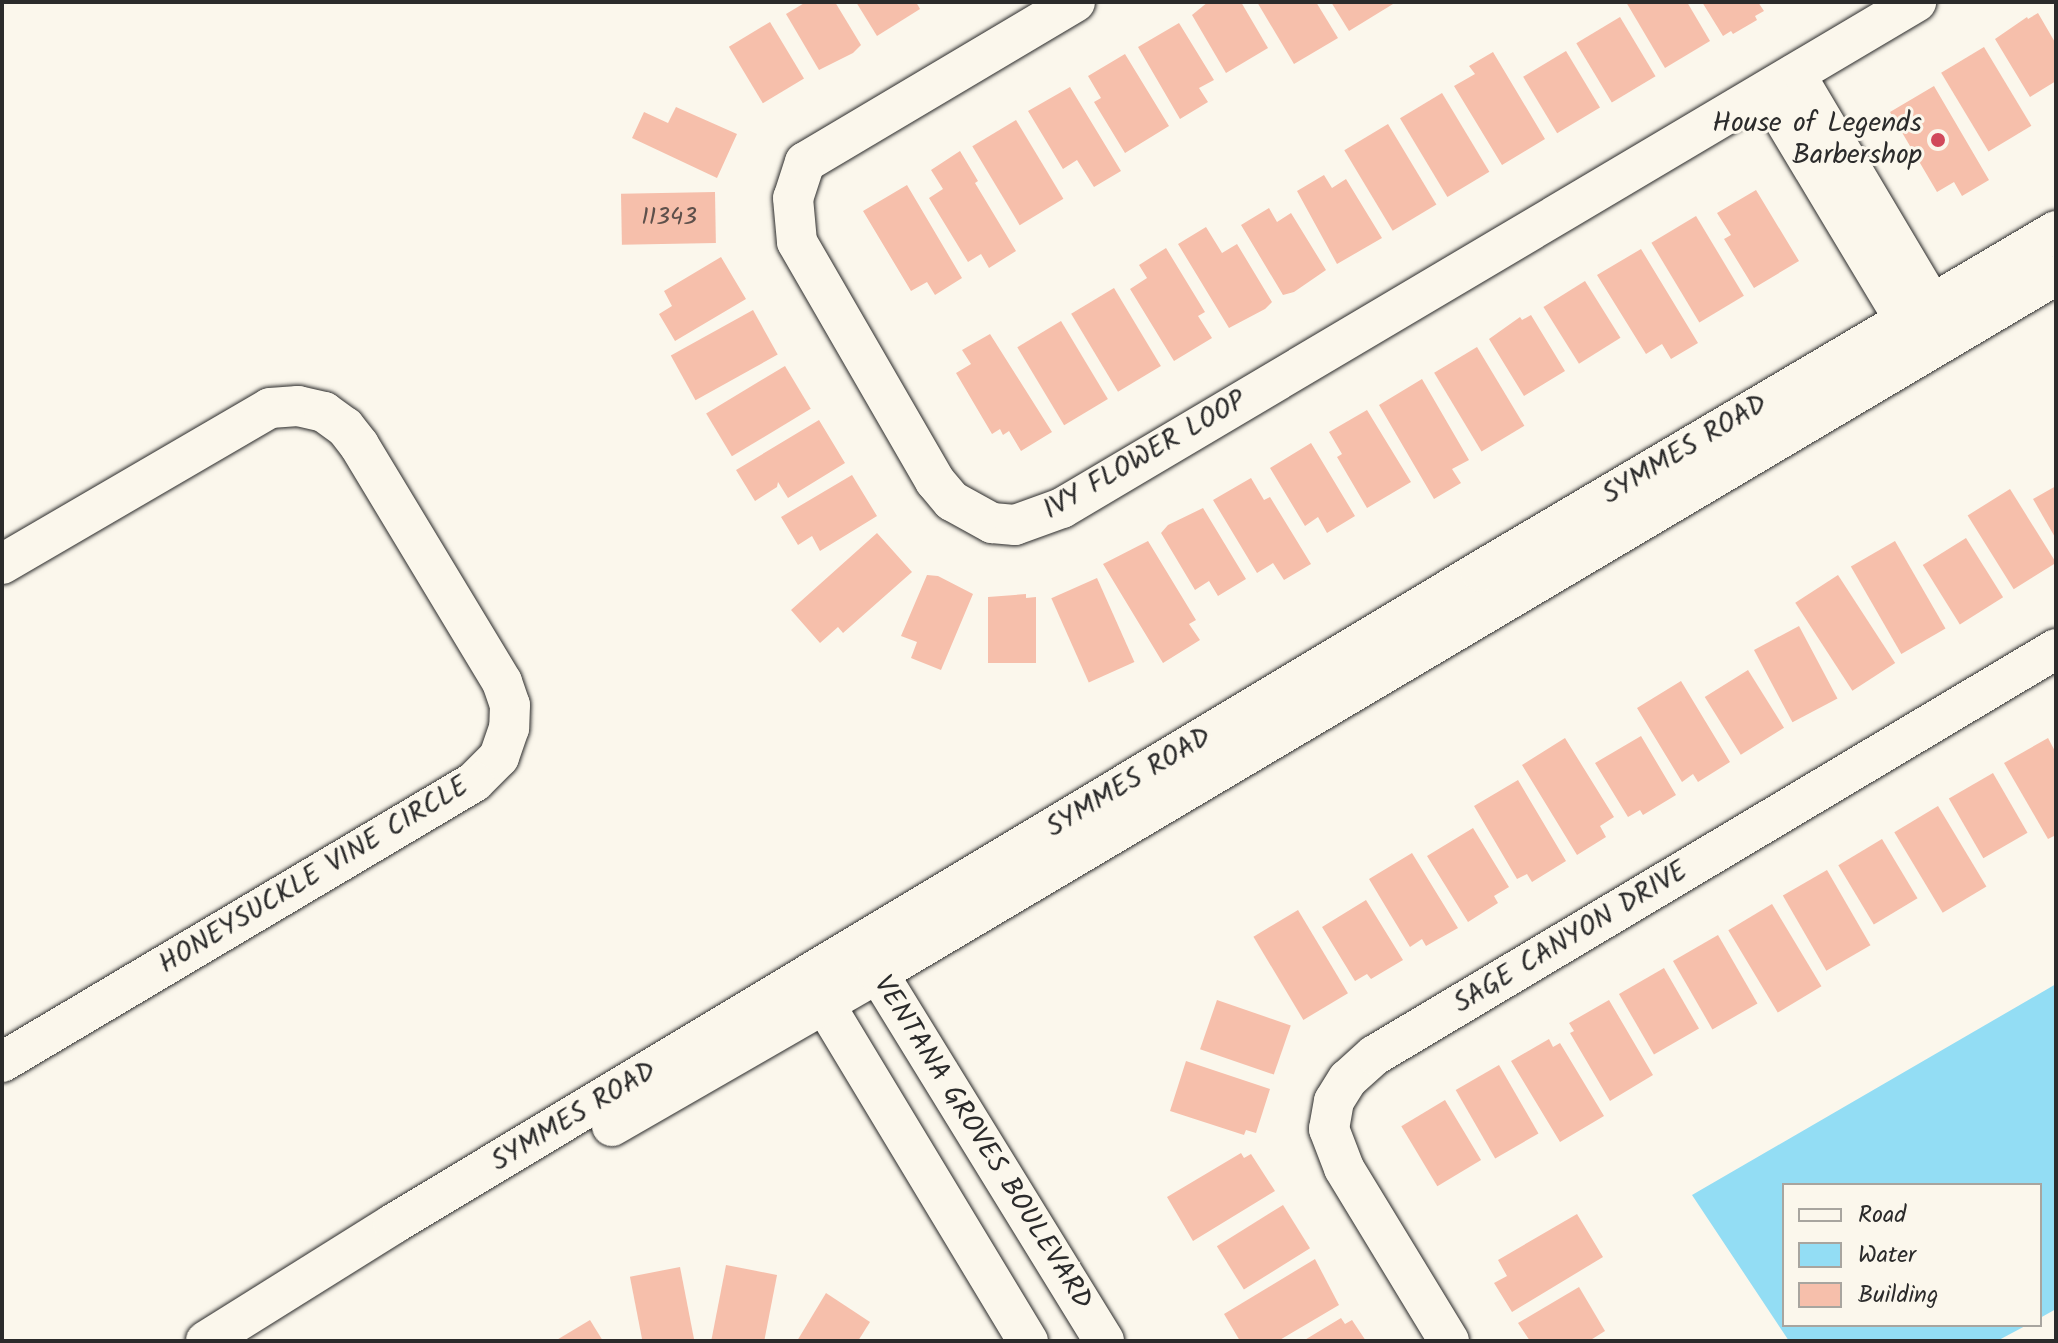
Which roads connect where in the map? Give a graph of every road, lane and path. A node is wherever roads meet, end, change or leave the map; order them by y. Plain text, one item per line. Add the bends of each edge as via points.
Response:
1 (1075, 2) edge
2 (1916, 2) edge
3 (1781, 82) junction
4 (2056, 231) edge
5 (2056, 275) edge
6 (1928, 328) junction
7 (2, 564) edge
8 (2056, 649) edge
9 (870, 959) junction
10 (816, 990) junction
11 (2, 1062) edge
12 (206, 1341) edge
13 (232, 1341) edge
14 (1028, 1341) edge
15 (1104, 1341) edge
16 (1449, 1341) edge

1 - 3 street, IVY FLOWER LOOP via 805,162 793,198 797,242 935,481 952,501 992,523 1015,525 1062,508
2 - 3 street, IVY FLOWER LOOP
3 - 6 street
4 - 6 street, SYMMES ROAD
5 - 6 street, SYMMES ROAD
6 - 9 street, SYMMES ROAD via 1480,571
7 - 11 street, HONEYSUCKLE VINE CIRCLE via 270,408 298,406 324,412 359,445 502,682 510,705 499,757 474,782
8 - 16 street, SAGE CANYON DRIVE via 1375,1055 1348,1079 1334,1101 1329,1129 1344,1168
9 - 10 street, SYMMES ROAD
9 - 15 street, VENTANA GROVES BOULEVARD
10 - 12 street, SYMMES ROAD via 393,1224
10 - 13 street, SYMMES ROAD
10 - 14 street

